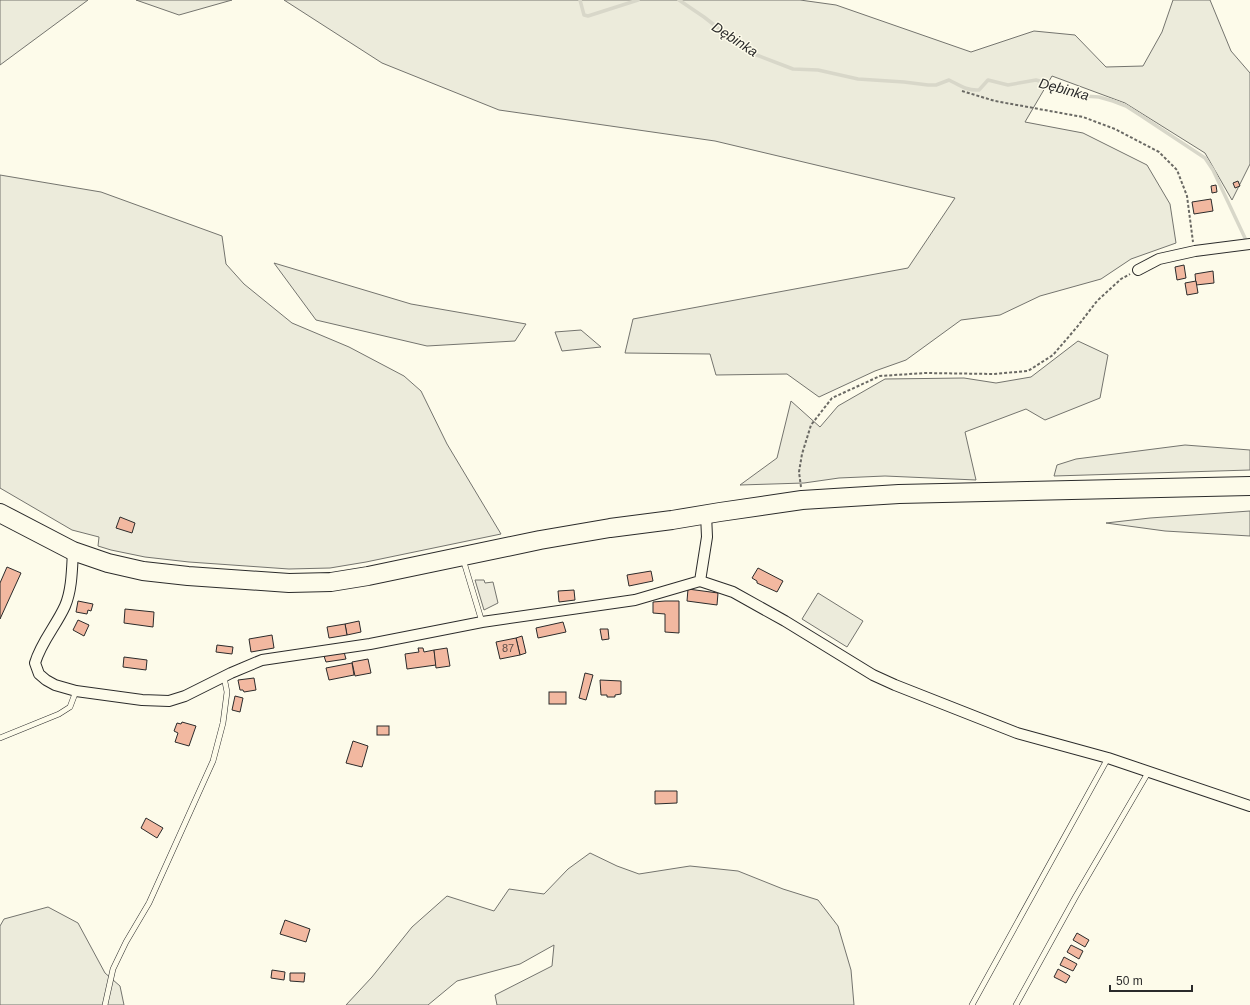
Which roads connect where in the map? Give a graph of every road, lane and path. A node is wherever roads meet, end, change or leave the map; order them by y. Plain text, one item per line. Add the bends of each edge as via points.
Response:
1 (962, 91) dead end
2 (1250, 244) edge
3 (1195, 251) junction
4 (1138, 270) joint
5 (1250, 486) edge
6 (802, 500) junction
7 (0, 512) edge
8 (706, 514) junction
9 (73, 551) junction
10 (462, 556) junction
11 (700, 581) junction
12 (482, 622) junction
13 (224, 677) junction
14 (76, 691) junction
15 (0, 738) edge
16 (1108, 758) junction
17 (1149, 771) junction
18 (1250, 806) edge
19 (105, 1005) edge
20 (972, 1005) edge
21 (1016, 1005) edge

1 - 3 path via 995,101 1083,117 1115,129 1159,152 1177,170 1187,196
2 - 3 street
3 - 4 street via 1159,259
4 - 6 path via 1121,279 1096,301 1053,355 1028,371 880,376 832,398 811,425 802,454 799,472
5 - 6 highway via 892,494
6 - 8 highway
7 - 9 highway
8 - 10 highway via 540,540
8 - 11 street via 707,537
9 - 10 highway via 143,571 289,583 354,579
9 - 14 street via 66,604 41,645 35,663 39,674 46,680
10 - 12 lane
11 - 12 street via 635,600
11 - 16 street via 733,592 895,686 1017,733
12 - 13 street via 376,643 262,660
13 - 14 street via 169,701
13 - 19 lane via 227,692 223,723 213,761 149,903 126,942 114,969
14 - 15 lane via 70,707 60,714
16 - 17 street
16 - 20 lane
17 - 18 street
17 - 21 lane

